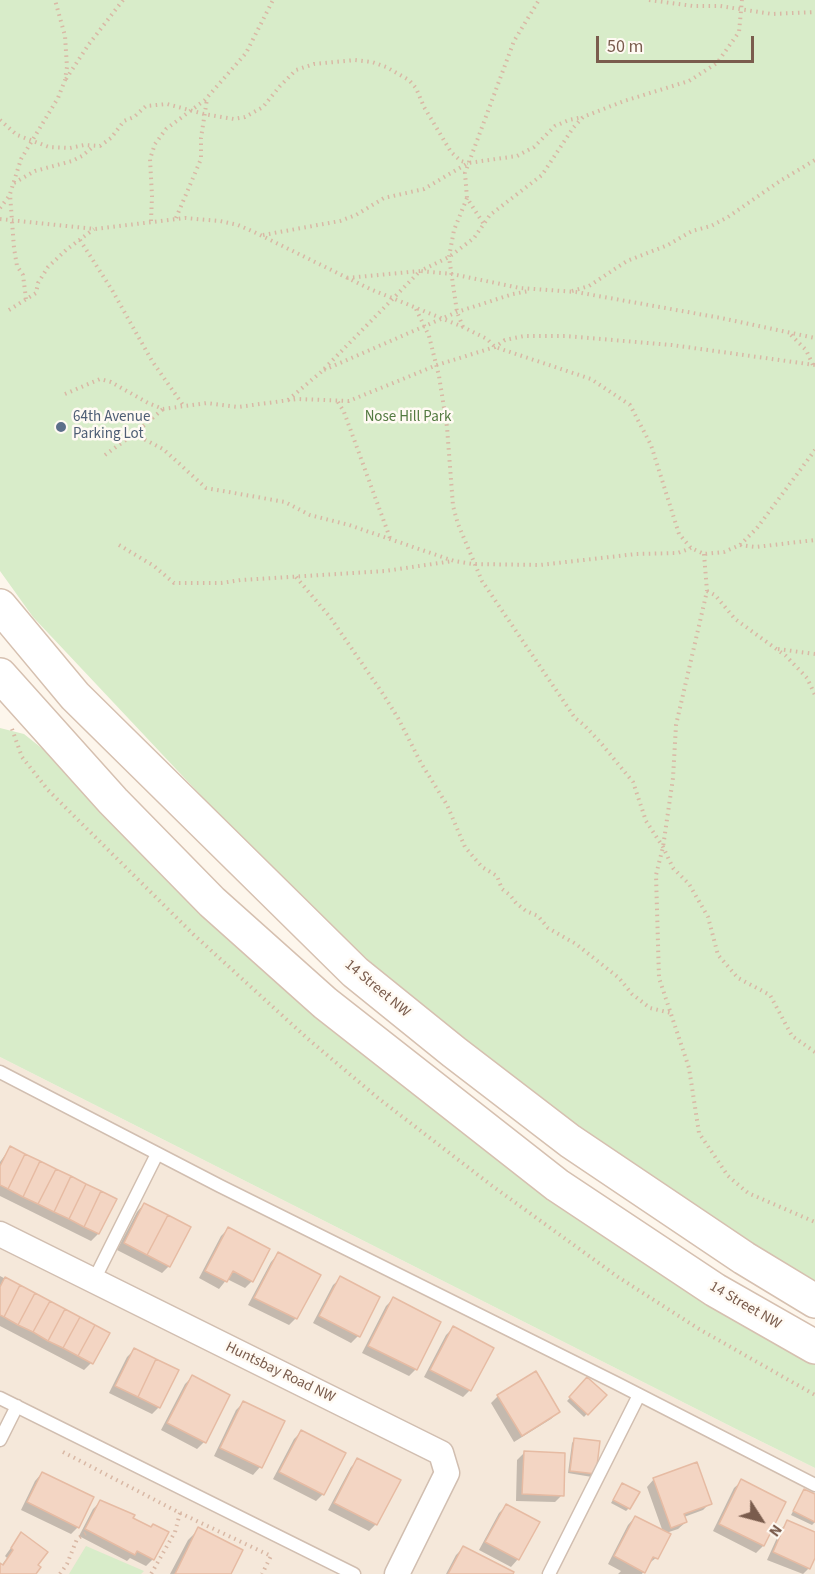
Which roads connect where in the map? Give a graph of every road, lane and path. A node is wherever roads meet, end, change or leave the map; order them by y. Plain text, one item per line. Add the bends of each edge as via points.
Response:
1 (55, 0) edge
2 (123, 0) edge
3 (273, 0) edge
4 (539, 0) edge
5 (649, 0) edge
6 (742, 0) edge
7 (741, 9) junction
8 (815, 12) edge
9 (66, 80) junction
10 (208, 96) junction
11 (192, 111) junction
12 (204, 114) junction
13 (582, 117) junction
14 (0, 120) edge
15 (32, 141) junction
16 (94, 146) junction
17 (815, 160) edge
18 (468, 163) junction
19 (13, 183) junction
20 (10, 194) junction
21 (467, 198) junction
22 (0, 208) edge
23 (176, 218) junction
24 (0, 219) edge
25 (12, 220) junction
26 (151, 221) junction
27 (483, 223) junction
28 (95, 229) junction
29 (262, 236) junction
30 (80, 240) junction
31 (449, 257) junction
32 (420, 271) junction
33 (452, 274) junction
34 (346, 278) junction
35 (537, 290) junction
36 (569, 291) junction
37 (392, 298) junction
38 (26, 299) junction
39 (415, 308) junction
40 (9, 310) dead end
41 (457, 312) junction
42 (442, 318) junction
43 (424, 325) junction
44 (463, 327) junction
45 (788, 333) junction
46 (815, 338) edge
47 (495, 347) junction
48 (437, 365) junction
49 (814, 365) edge
50 (321, 372) junction
51 (65, 394) dead end
52 (287, 400) junction
53 (338, 402) junction
54 (183, 405) junction
55 (163, 409) junction
56 (134, 434) junction
57 (815, 450) edge
58 (105, 455) dead end
59 (390, 539) junction
60 (815, 540) edge
61 (119, 545) dead end
62 (740, 545) junction
63 (691, 548) junction
64 (704, 554) junction
65 (454, 561) junction
66 (473, 564) junction
67 (296, 577) junction
68 (707, 591) junction
69 (5, 623) edge
70 (778, 649) junction
71 (40, 654) junction
72 (815, 654) edge
73 (2, 682) edge
74 (815, 695) edge
75 (0, 715) edge
76 (47, 729) junction
77 (663, 847) junction
78 (671, 1013) junction
79 (815, 1052) edge
80 (0, 1072) edge
81 (157, 1154) junction
82 (815, 1222) edge
83 (0, 1234) edge
84 (94, 1280) junction
85 (815, 1301) edge
86 (815, 1347) edge
87 (639, 1395) junction
88 (0, 1398) edge
89 (17, 1406) junction
90 (0, 1440) edge
91 (63, 1452) dead end
92 (815, 1485) edge
93 (180, 1513) junction
94 (89, 1531) dead end
95 (60, 1574) edge
96 (151, 1574) edge
97 (262, 1574) edge
98 (354, 1574) edge
99 (398, 1574) edge
100 (549, 1574) edge

1 - 9 path via 65,36
2 - 9 path
3 - 10 path via 246,53
4 - 18 path via 514,40
5 - 7 path
6 - 7 path
7 - 8 path via 772,14
7 - 13 path via 740,32 717,63 689,81
9 - 15 path
10 - 11 path
10 - 12 path
11 - 12 path
11 - 16 path via 167,104 146,106 120,125 104,144
11 - 26 path via 161,134 150,154
12 - 18 path via 245,117 263,106 289,75 304,66 354,60 372,62 409,80 451,152
12 - 23 path via 201,159
13 - 18 path via 555,126 534,147 517,156
13 - 27 path via 542,175
14 - 15 path via 12,132
15 - 16 path via 49,147
15 - 19 path
16 - 19 path via 72,161 35,171
17 - 36 path via 728,217 627,261 589,286
18 - 21 path
18 - 29 path via 424,189 384,198 340,221
19 - 20 path
20 - 22 path
20 - 25 path
21 - 27 path
21 - 31 path via 453,230
23 - 26 path
23 - 29 path via 220,221
24 - 25 path
25 - 28 path
25 - 38 path via 17,266 23,275
26 - 28 path
27 - 31 path via 474,238
28 - 30 path
29 - 34 path
30 - 38 path via 48,267 36,293
30 - 54 path
31 - 32 path
31 - 33 path
32 - 33 path
32 - 34 path
32 - 37 path
33 - 35 path
33 - 41 path
34 - 37 path
35 - 36 path
35 - 41 path
36 - 45 path
37 - 39 path
37 - 50 path
38 - 40 path
39 - 42 path
39 - 43 path
41 - 42 path
41 - 44 path
42 - 43 path
42 - 44 path
43 - 48 path
43 - 50 path
44 - 47 path
45 - 46 path
45 - 49 path via 806,350
47 - 48 path
47 - 49 path via 504,340 524,336 566,336 672,345
47 - 63 path via 591,379 630,405 651,445 680,534
48 - 53 path
48 - 66 path via 447,426 453,506
50 - 52 path
51 - 55 path via 100,379
52 - 53 path
52 - 54 path via 238,406
53 - 59 path
54 - 55 path
55 - 56 path
56 - 58 path
56 - 59 path via 163,449 206,488 285,502 310,515
57 - 62 path
59 - 65 path
60 - 62 path via 756,547
61 - 67 path via 174,583
62 - 64 path
63 - 64 path
63 - 66 path via 678,553 560,564
64 - 68 path
65 - 66 path
65 - 67 path
66 - 77 path via 575,718 633,782 646,821
67 - 78 path via 330,617 383,694 447,805 465,847 482,867 497,876 502,889 516,903 576,944 650,1008
68 - 70 path via 735,619
68 - 77 path via 676,725
69 - 71 main road, 14 Street NW
70 - 72 path
70 - 74 path via 807,678
71 - 73 main road
71 - 85 main road, 14 Street NW via 75,696 355,972 570,1141
73 - 76 main road, 14 Street NW
75 - 76 main road via 30,720
76 - 86 main road, 14 Street NW via 212,902 325,1003 557,1185 715,1290
77 - 78 path via 656,874 659,978
77 - 79 path via 708,917 718,955 738,978 770,995 792,1036
78 - 82 path via 689,1068 699,1132 728,1176 748,1193
80 - 81 lane
81 - 84 lane
81 - 87 lane
83 - 84 street, Huntsbay Road NW
84 - 99 street, Huntsbay Road NW via 441,1453 447,1473
87 - 92 lane
87 - 100 lane
88 - 89 lane
89 - 90 lane
89 - 98 lane
91 - 93 path
93 - 96 path via 175,1532
93 - 97 path via 271,1556
94 - 95 path via 77,1539

